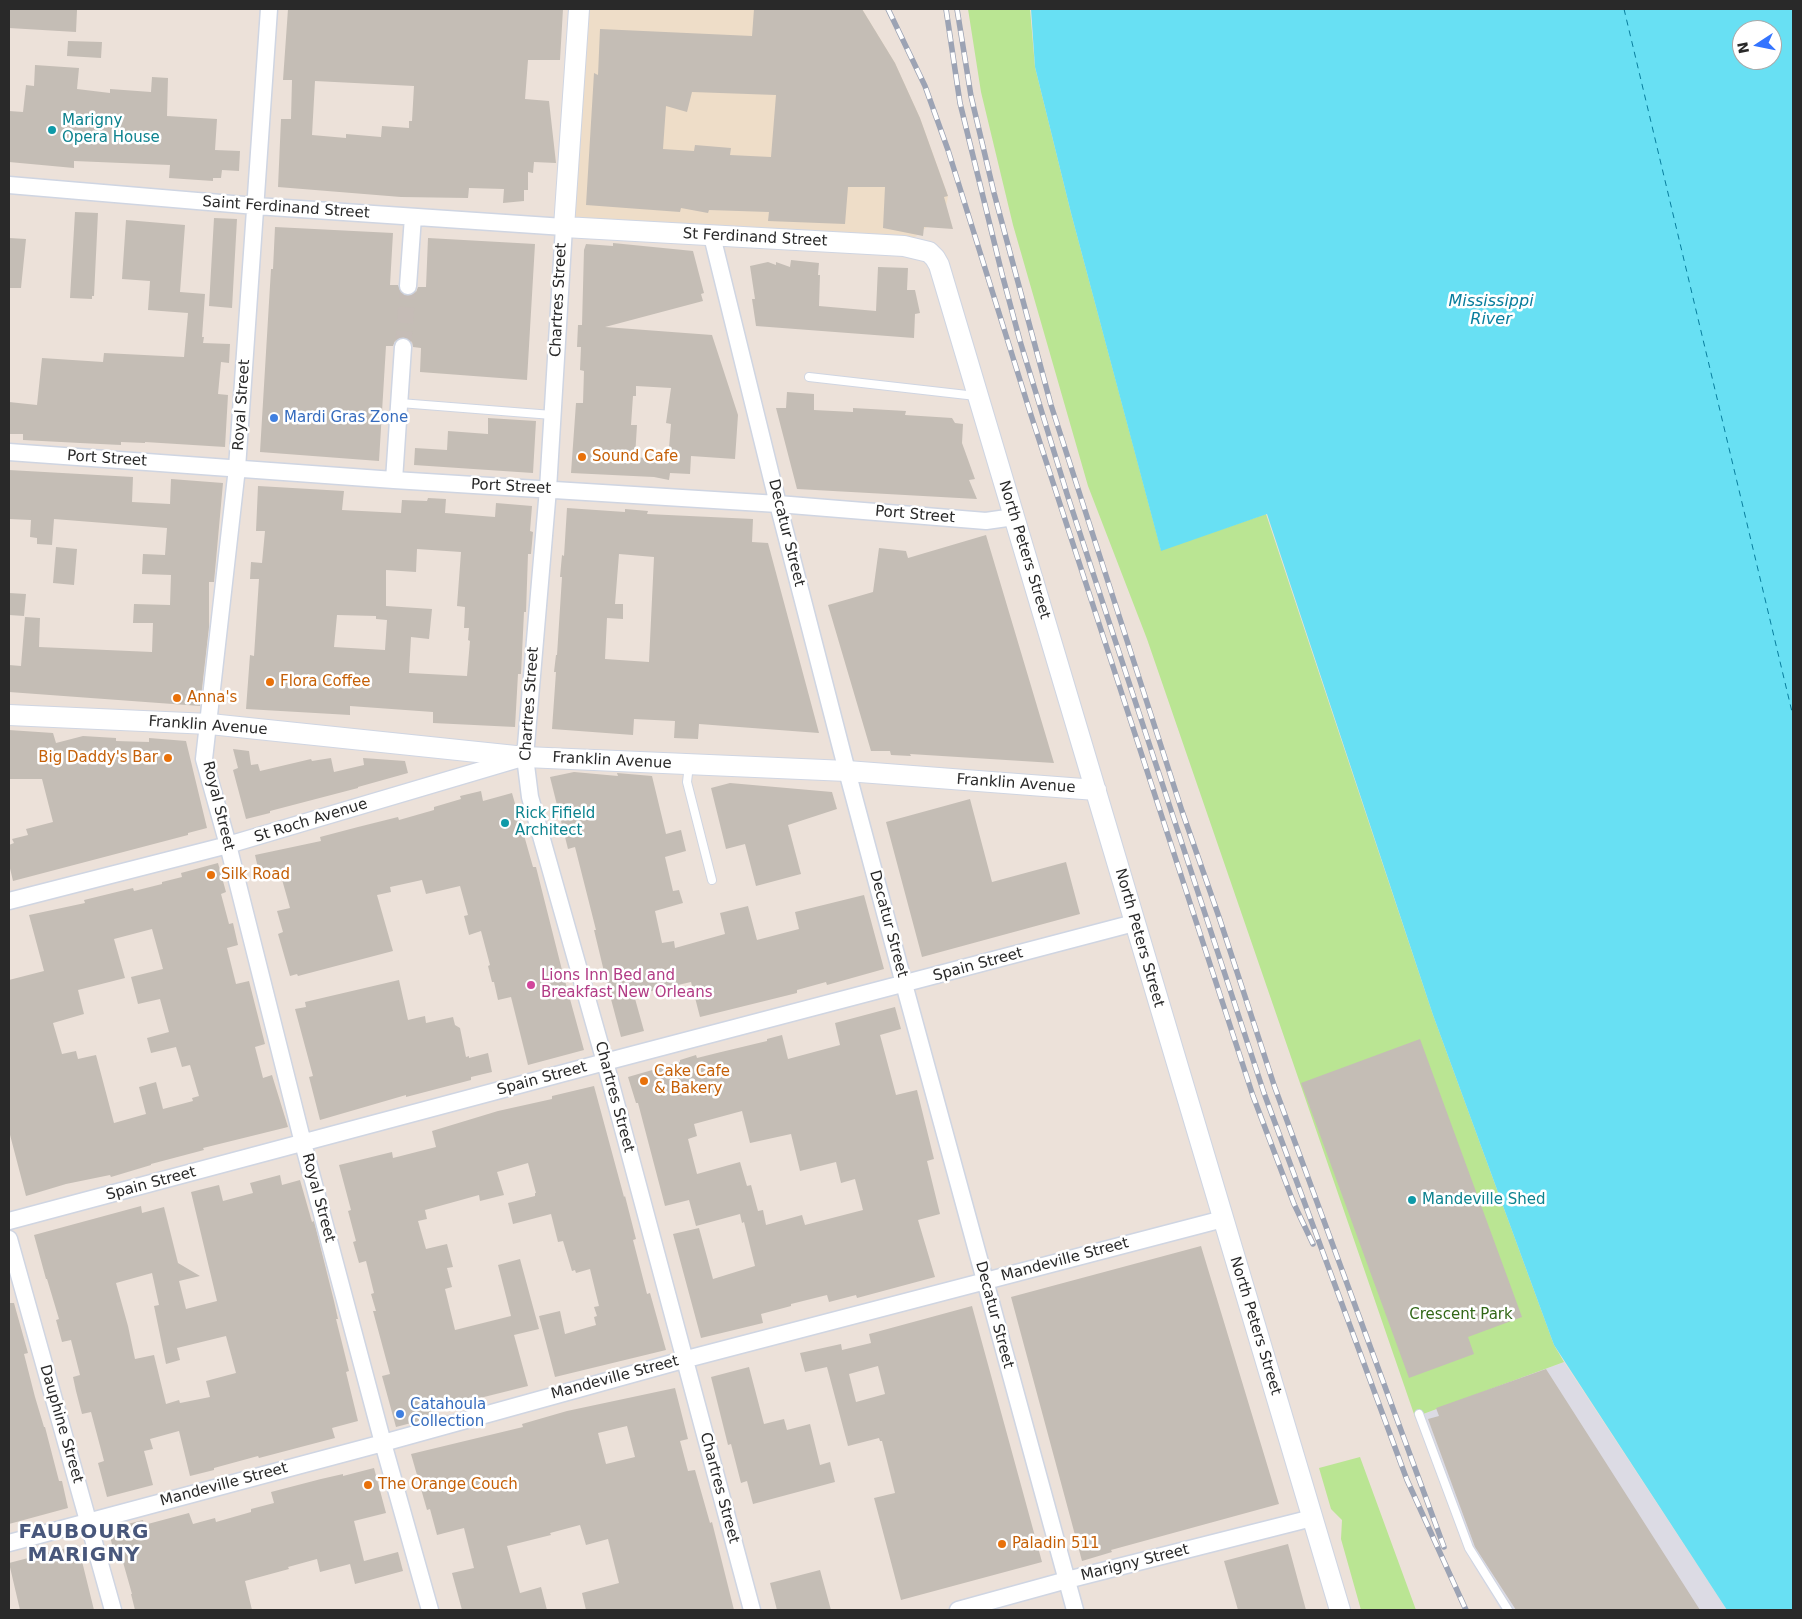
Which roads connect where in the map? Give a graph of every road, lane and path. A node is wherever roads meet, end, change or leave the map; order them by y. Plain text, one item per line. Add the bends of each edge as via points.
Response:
1 (269, 9) edge
2 (579, 9) edge
3 (9, 185) edge
4 (256, 206) junction
5 (413, 217) junction
6 (564, 227) junction
7 (712, 236) junction
8 (939, 265) joint
9 (408, 286) tunnel mouth
10 (403, 347) tunnel mouth
11 (809, 377) dead end
12 (978, 396) junction
13 (400, 403) junction
14 (552, 415) junction
15 (9, 452) edge
16 (237, 468) junction
17 (394, 480) junction
18 (548, 489) junction
19 (778, 504) junction
20 (1014, 517) junction
21 (9, 715) edge
22 (210, 724) junction
23 (525, 757) junction
24 (689, 765) junction
25 (847, 771) junction
26 (1096, 790) junction
27 (228, 845) junction
28 (712, 880) dead end
29 (9, 901) edge
30 (1134, 923) junction
31 (904, 984) junction
32 (604, 1062) junction
33 (303, 1143) junction
34 (1223, 1219) junction
35 (9, 1221) edge
36 (9, 1239) edge
37 (984, 1280) junction
38 (684, 1360) junction
39 (1419, 1414) dead end
40 (383, 1443) junction
41 (1312, 1518) junction
42 (89, 1522) junction
43 (9, 1543) edge
44 (1067, 1580) junction
45 (113, 1610) edge
46 (430, 1610) edge
47 (752, 1610) edge
48 (958, 1610) edge
49 (1075, 1610) edge
50 (1340, 1610) edge
51 (1508, 1610) edge

1 - 4 street, Royal Street
2 - 6 street, Chartres Street
3 - 4 street, Saint Ferdinand Street
4 - 5 street, Saint Ferdinand Street
4 - 16 street, Royal Street
5 - 6 street, Saint Ferdinand Street
5 - 9 street
6 - 7 street, St Ferdinand Street
6 - 14 street, Chartres Street
7 - 8 street, St Ferdinand Street via 904,246 929,252
7 - 19 street, Decatur Street
8 - 12 street, North Peters Street
10 - 13 street
11 - 12 lane
12 - 20 street, North Peters Street
13 - 14 lane
13 - 17 street
14 - 18 street, Chartres Street
15 - 16 street, Port Street
16 - 17 street, Port Street
16 - 22 street, Royal Street
17 - 18 street, Port Street
18 - 19 street, Port Street
18 - 23 street, Chartres Street
19 - 20 street, Port Street via 986,521
19 - 25 street, Decatur Street
20 - 26 street, North Peters Street
21 - 22 street, Franklin Avenue
22 - 23 street, Franklin Avenue
22 - 27 street, Royal Street via 204,759
23 - 24 street, Franklin Avenue
23 - 27 street, St Roch Avenue
23 - 32 street, Chartres Street via 530,797
24 - 25 street, Franklin Avenue
24 - 28 lane via 687,782
25 - 26 street, Franklin Avenue
25 - 31 street, Decatur Street
26 - 30 street, North Peters Street
27 - 29 street, St Roch Avenue
27 - 33 street, Royal Street
30 - 31 street, Spain Street
30 - 34 street, North Peters Street
31 - 32 street, Spain Street
31 - 37 street, Decatur Street
32 - 33 street, Spain Street
32 - 38 street, Chartres Street
33 - 35 street, Spain Street
33 - 40 street, Royal Street
34 - 37 street, Mandeville Street
34 - 41 street, North Peters Street
36 - 42 street, Dauphine Street
37 - 38 street, Mandeville Street
37 - 44 street, Decatur Street
38 - 40 street, Mandeville Street
38 - 47 street, Chartres Street
39 - 51 lane via 1469,1548
40 - 42 street, Mandeville Street
40 - 46 street, Royal Street
41 - 44 street, Marigny Street
41 - 50 street, North Peters Street
42 - 43 street, Mandeville Street
42 - 45 street, Dauphine Street
44 - 48 street, Marigny Street
44 - 49 street, Decatur Street

